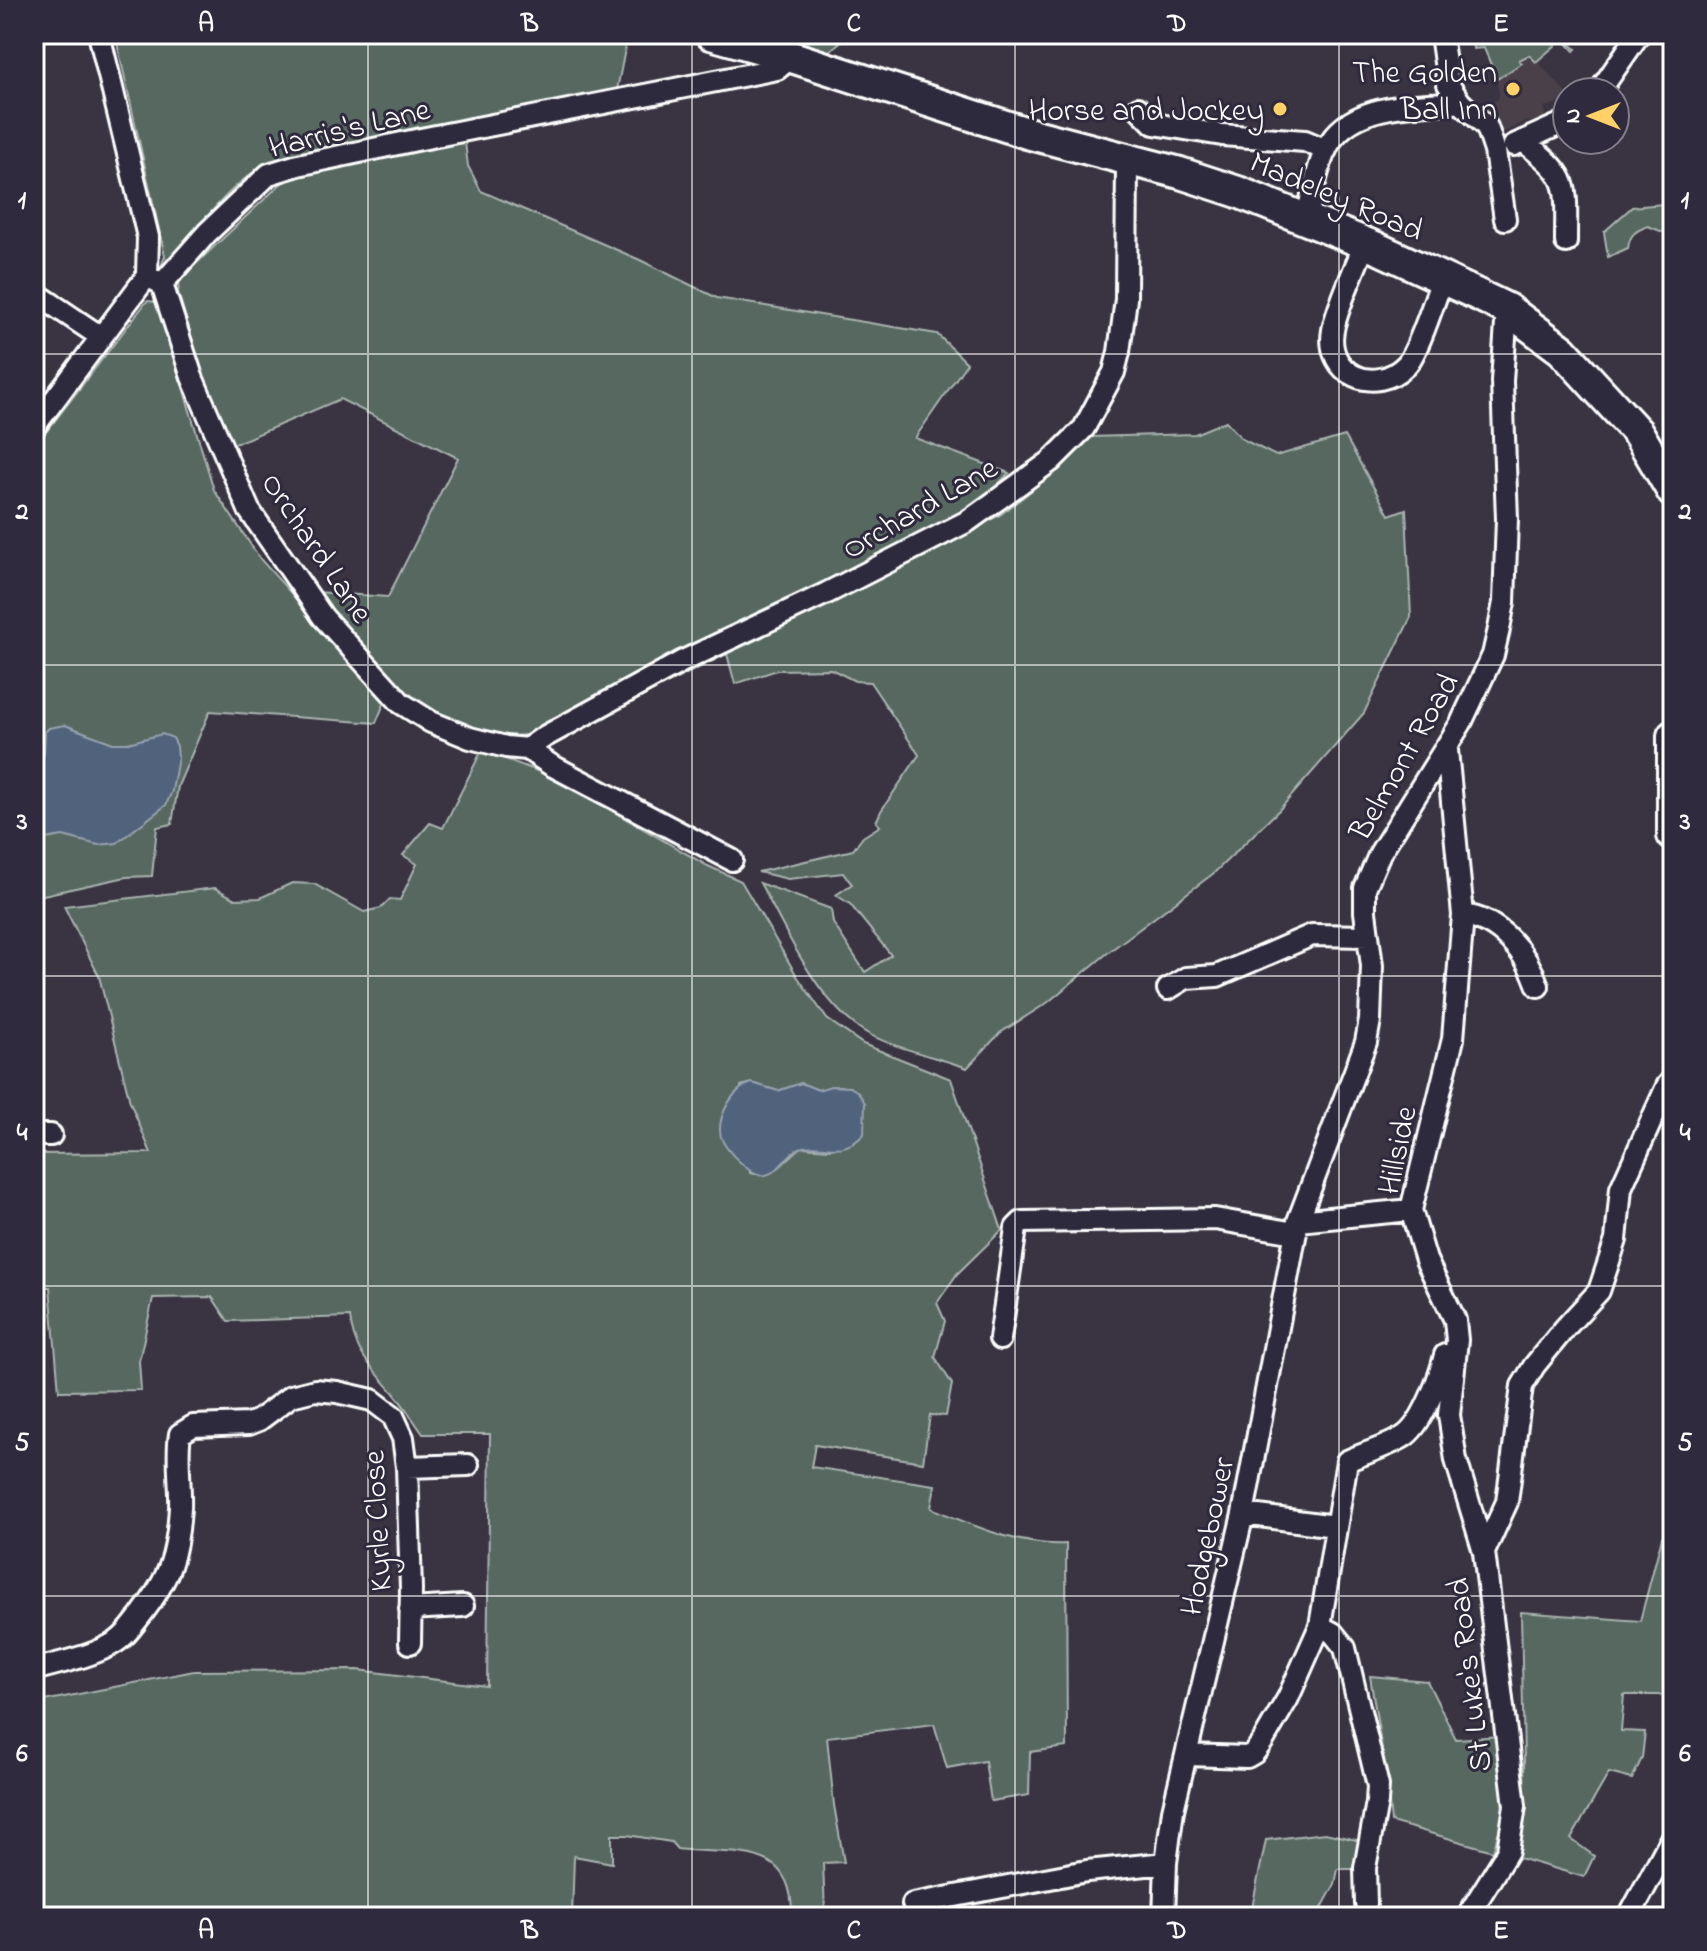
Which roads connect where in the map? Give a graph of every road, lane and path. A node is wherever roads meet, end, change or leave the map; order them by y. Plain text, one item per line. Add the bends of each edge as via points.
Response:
1 (99, 34) edge
2 (711, 34) edge
3 (1441, 34) edge
4 (1639, 34) edge
5 (792, 57) junction
6 (1610, 76) edge
7 (1460, 102) junction
8 (1138, 108) dead end
9 (1551, 128) edge
10 (1523, 141) junction
11 (1326, 150) junction
12 (1495, 151) junction
13 (1127, 159) junction
14 (1505, 219) dead end
15 (1306, 221) junction
16 (1566, 242) dead end
17 (1365, 243) junction
18 (155, 280) junction
19 (1442, 280) junction
20 (34, 292) edge
21 (1507, 309) junction
22 (101, 337) junction
23 (34, 427) edge
24 (1673, 492) edge
25 (1673, 736) edge
26 (527, 749) junction
27 (1447, 750) junction
28 (1673, 835) edge
29 (732, 860) dead end
30 (1463, 915) junction
31 (1368, 936) junction
32 (1538, 986) dead end
33 (1168, 989) dead end
34 (1673, 1079) edge
35 (1411, 1210) junction
36 (1297, 1227) junction
37 (1455, 1320) junction
38 (1000, 1339) dead end
39 (468, 1465) dead end
40 (407, 1467) junction
41 (1243, 1514) junction
42 (1335, 1526) junction
43 (1484, 1552) junction
44 (463, 1606) dead end
45 (410, 1609) junction
46 (1320, 1626) junction
47 (410, 1643) dead end
48 (34, 1670) edge
49 (1188, 1755) junction
50 (1673, 1835) edge
51 (1166, 1863) junction
52 (913, 1904) dead end
53 (1366, 1904) dead end
54 (1164, 1917) edge
55 (1467, 1917) edge
56 (1629, 1917) edge

1 - 18 street, Orchard Lane
2 - 5 main road, Madeley Road
3 - 7 street via 1448,84
4 - 6 street
5 - 13 main road, Madeley Road via 1027,133
5 - 18 street, Harris's Lane via 777,69 269,174
7 - 11 street via 1378,111 1355,119 1341,127
7 - 12 street via 1487,127
8 - 11 street via 1154,124 1305,141
9 - 10 street
10 - 12 street
10 - 16 street via 1563,178
11 - 15 street
12 - 14 street
13 - 15 main road, Madeley Road via 1238,192
13 - 26 street, Orchard Lane via 1126,299 1119,352 1084,428 1062,450 968,521 683,661
15 - 17 main road, Madeley Road
17 - 19 main road, Madeley Road
17 - 19 street via 1333,330 1333,354 1359,379 1378,380 1408,363
18 - 22 street, Harris's Lane
18 - 26 street, Orchard Lane via 249,510 323,617 401,703 470,738
19 - 21 main road, Madeley Road
20 - 22 street
21 - 24 main road, Madeley Road via 1562,350 1638,433
21 - 27 street, Belmont Road via 1502,381 1504,602 1493,655
22 - 23 street, Harris's Lane
25 - 28 main road
26 - 29 street, Orchard Lane
27 - 30 street, Hillside
27 - 31 street, Belmont Road via 1373,869 1363,894
30 - 32 street via 1503,933 1531,966
30 - 35 street, Hillside via 1453,1039
31 - 33 street via 1312,935 1217,976 1186,978
31 - 36 street, Belmont Road via 1372,966 1366,1042
34 - 43 street, St Luke's Road via 1621,1188 1616,1240 1599,1291 1522,1386 1507,1502
35 - 36 street
35 - 37 street, Hillside via 1426,1260
36 - 38 street via 1215,1219 1022,1222 1016,1228
36 - 41 street, Hodgebower
37 - 42 street via 1441,1375 1417,1421 1406,1435 1347,1461
37 - 43 street, Hillside via 1449,1415 1456,1460
39 - 40 street
40 - 45 street, Kyrle Close
40 - 48 street, Kyrle Close via 393,1416 372,1400 337,1392 291,1396 249,1424 193,1426 180,1434 177,1542 162,1587 117,1642
41 - 42 street
41 - 49 street, Hodgebower
42 - 46 street
43 - 55 street, St Luke's Road via 1515,1806 1508,1851
44 - 45 street
45 - 47 street, Kyrle Close
46 - 49 street via 1288,1698 1254,1753 1237,1758
46 - 53 street via 1345,1648 1375,1768 1377,1802 1365,1868
49 - 51 street, Hodgebower
50 - 56 street
51 - 52 street via 1087,1871
51 - 54 street, Hodgebower

